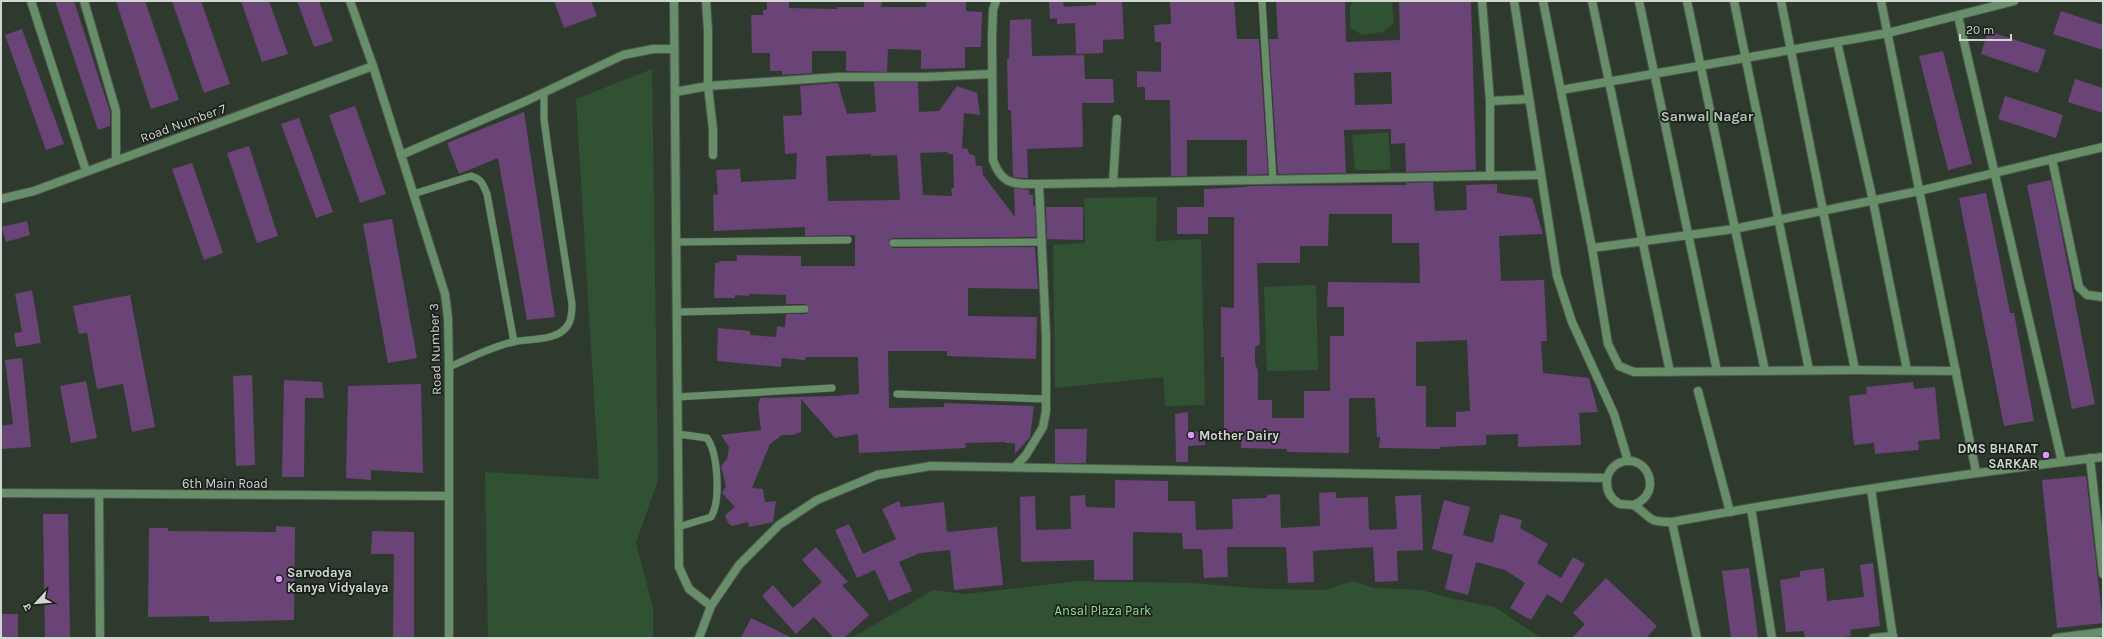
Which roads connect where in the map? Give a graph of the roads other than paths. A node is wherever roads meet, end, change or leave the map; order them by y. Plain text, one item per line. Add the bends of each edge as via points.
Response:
1 (31, 1) edge
2 (84, 1) edge
3 (350, 1) edge
4 (674, 1) edge
5 (706, 1) edge
6 (996, 1) edge
7 (1262, 1) edge
8 (1482, 1) edge
9 (1514, 1) edge
10 (1543, 1) edge
11 (1592, 1) edge
12 (1639, 1) edge
13 (1687, 1) edge
14 (1734, 1) edge
15 (1781, 1) edge
16 (1881, 1) edge
17 (2014, 1) edge
18 (1958, 16) junction
19 (1888, 33) junction
20 (1837, 42) junction
21 (673, 49) junction
22 (1791, 49) junction
23 (1745, 58) junction
24 (1701, 65) junction
25 (373, 66) junction
26 (991, 74) junction
27 (1654, 74) junction
28 (1609, 81) junction
29 (708, 86) junction
30 (1562, 90) junction
31 (675, 92) junction
32 (544, 93) junction
33 (1529, 100) junction
34 (1490, 101) junction
35 (1117, 119) dead end
36 (2103, 147) edge
37 (401, 155) junction
38 (713, 155) dead end
39 (2052, 159) junction
40 (116, 160) junction
41 (86, 171) junction
42 (1995, 172) junction
43 (1541, 175) junction
44 (1490, 176) junction
45 (1273, 180) junction
46 (1113, 183) junction
47 (1039, 184) junction
48 (1919, 191) junction
49 (413, 194) junction
50 (1, 199) edge
51 (1873, 201) junction
52 (1823, 211) junction
53 (1779, 220) junction
54 (1734, 229) junction
55 (1689, 235) junction
56 (848, 240) dead end
57 (1644, 241) junction
58 (676, 242) junction
59 (1042, 242) junction
60 (893, 243) dead end
61 (1592, 248) junction
62 (2103, 297) edge
63 (805, 309) dead end
64 (677, 312) junction
65 (514, 342) junction
66 (449, 367) junction
67 (1809, 370) junction
68 (1855, 370) junction
69 (1907, 370) junction
70 (1717, 371) junction
71 (1764, 371) junction
72 (1956, 371) junction
73 (1670, 372) junction
74 (832, 388) dead end
75 (1698, 391) dead end
76 (897, 394) dead end
77 (677, 397) junction
78 (1046, 398) junction
79 (678, 434) junction
80 (2103, 457) edge
81 (2090, 458) junction
82 (1628, 461) junction
83 (2062, 462) junction
84 (1015, 467) junction
85 (1976, 472) junction
86 (1607, 478) junction
87 (1871, 489) junction
88 (1, 493) edge
89 (99, 494) junction
90 (449, 496) junction
91 (1634, 505) junction
92 (1751, 508) junction
93 (1730, 512) junction
94 (1672, 522) junction
95 (678, 527) junction
96 (2103, 574) edge
97 (711, 606) junction
98 (2103, 632) edge
99 (1893, 637) edge
100 (100, 638) edge
101 (449, 638) edge
102 (699, 638) edge
103 (1697, 638) edge
104 (1772, 638) edge
105 (1873, 638) edge
106 (2056, 638) edge

1 - 41 street
2 - 40 street via 116,111
3 - 25 street, Road Number 3
4 - 21 street
5 - 29 street
6 - 26 street via 993,10
7 - 45 lane
8 - 34 street
9 - 33 street
10 - 30 street
11 - 28 street
12 - 27 street
13 - 24 street
14 - 23 street
15 - 22 street
16 - 19 street
17 - 18 street
18 - 19 street
18 - 42 street
19 - 20 street
19 - 48 street
20 - 22 street
20 - 51 street
21 - 31 street
21 - 32 street via 623,54
22 - 23 street
22 - 52 street
23 - 24 street
23 - 53 street
24 - 27 street
24 - 54 street
25 - 37 street, Road Number 3
25 - 40 street, Road Number 7
26 - 29 street via 838,77
26 - 47 street via 993,160 998,173 1007,181 1016,184
27 - 28 street
27 - 55 street
28 - 30 street
28 - 57 street
29 - 31 street
29 - 38 street
30 - 61 street
31 - 58 street
32 - 37 street
32 - 65 lane via 544,119 572,316 568,325 558,332 540,340
33 - 34 street
33 - 43 street
34 - 44 street
35 - 46 street
36 - 39 street
37 - 49 street, Road Number 3
39 - 42 street
39 - 62 street via 2079,287 2087,295
40 - 41 street, Road Number 7
41 - 50 street, Road Number 7
42 - 48 street
42 - 83 street
43 - 44 street
43 - 82 street via 1557,276 1572,322 1614,414
44 - 45 street
45 - 46 street
46 - 47 street
47 - 59 street
48 - 51 street
48 - 72 street
49 - 65 lane via 471,176 479,178 487,194
49 - 66 street, Road Number 3 via 444,294 448,318
51 - 52 street
51 - 69 street
52 - 53 street
52 - 68 street
53 - 54 street
53 - 67 street
54 - 55 street
54 - 71 street
55 - 57 street
55 - 70 street
56 - 58 lane
57 - 61 street
57 - 73 street
58 - 64 street
59 - 60 lane
59 - 78 street
61 - 73 street via 1608,344 1619,366 1634,372
63 - 64 lane
64 - 77 street
65 - 66 lane
66 - 90 street, Road Number 3
67 - 68 street
67 - 71 street
68 - 69 street
69 - 72 street
70 - 71 street
70 - 73 street
72 - 85 street
74 - 77 lane
75 - 93 street
76 - 78 lane
77 - 79 street
78 - 84 street via 1043,427 1026,455
79 - 95 street
79 - 95 lane via 707,438 713,446 717,496 716,510 711,517
80 - 81 street
81 - 83 street
81 - 96 street
82 - 86 street via 1614,466
82 - 91 street via 1640,465 1650,477 1646,497
83 - 85 street
84 - 86 street
84 - 97 street via 931,466 877,475 817,500 779,525 739,565
85 - 87 street
86 - 91 street via 1608,493 1613,500 1619,504
87 - 92 street
87 - 99 street
88 - 89 street, 6th Main Road
89 - 90 street, 6th Main Road
89 - 100 street
90 - 101 street, Road Number 3
91 - 94 street via 1652,520
92 - 93 street
92 - 104 street
93 - 94 street
94 - 103 street
95 - 97 street via 678,567 689,589
97 - 102 street
98 - 106 street
99 - 105 street

